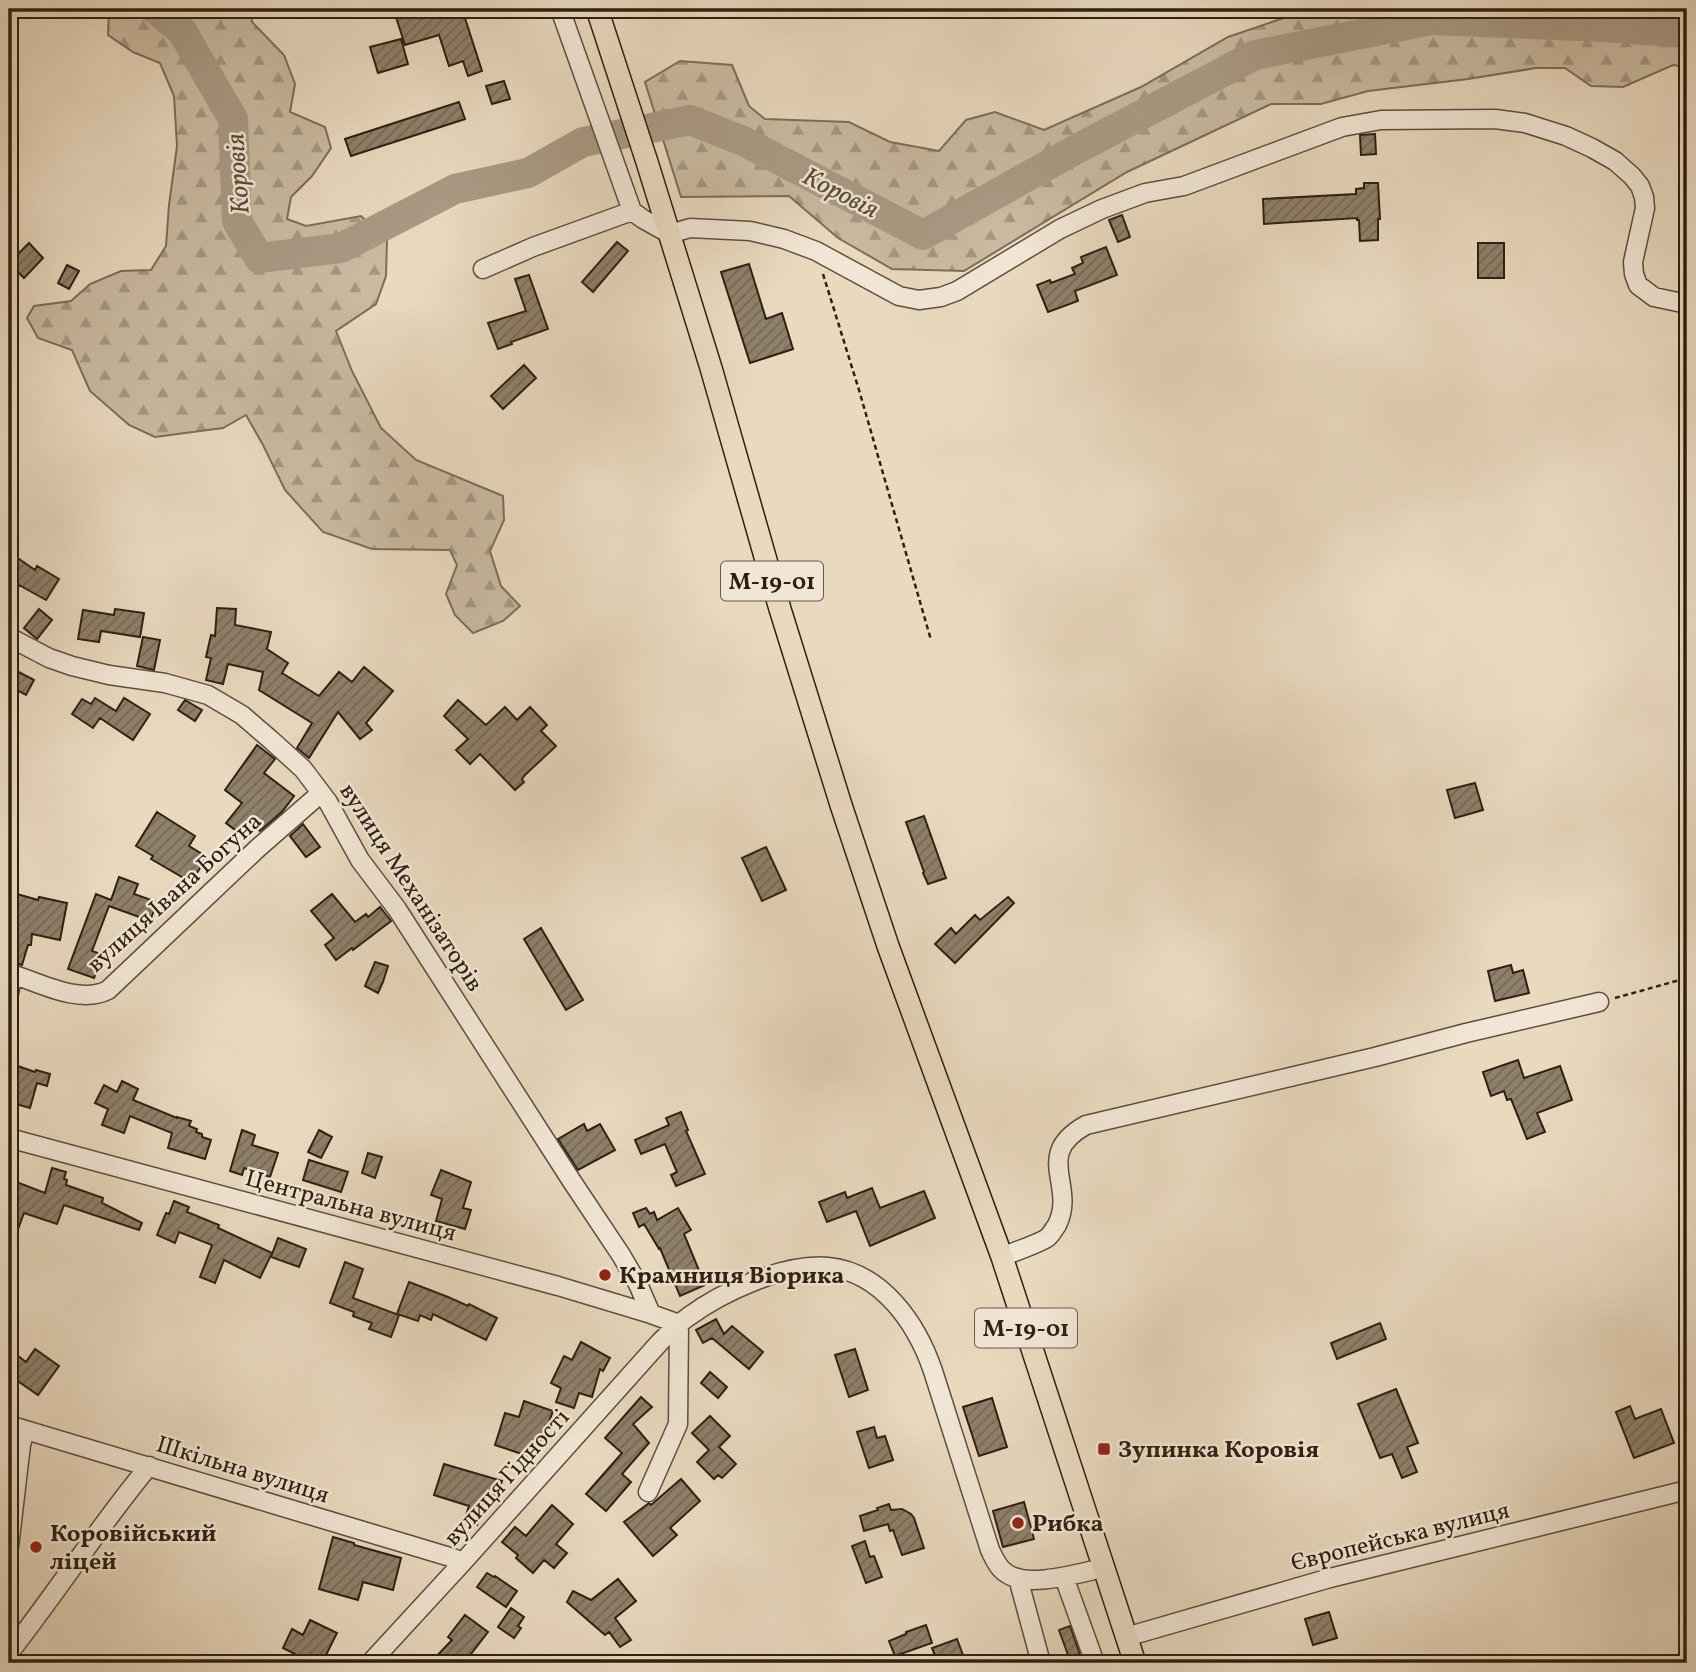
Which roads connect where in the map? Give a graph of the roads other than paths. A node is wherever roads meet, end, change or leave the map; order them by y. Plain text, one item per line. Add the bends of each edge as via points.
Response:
1 (559, 9) edge
2 (597, 9) edge
3 (632, 211) junction
4 (670, 234) junction
5 (483, 270) dead end
6 (1687, 304) edge
7 (9, 637) edge
8 (321, 793) junction
9 (11, 973) edge
10 (9, 993) edge
11 (1599, 1002) road end
12 (9, 1138) edge
13 (1002, 1256) junction
14 (651, 1314) junction
15 (679, 1324) junction
16 (17, 1427) edge
17 (149, 1466) junction
18 (1687, 1490) edge
19 (648, 1492) dead end
20 (9, 1547) edge
21 (463, 1562) junction
22 (1103, 1568) junction
23 (1065, 1577) junction
24 (1018, 1578) junction
25 (1126, 1637) junction
26 (9, 1653) edge
27 (370, 1663) edge
28 (1041, 1663) edge
29 (1095, 1663) edge
30 (1135, 1663) edge

1 - 3 street
2 - 4 main road, М-19-01
3 - 4 street
3 - 5 street
4 - 6 street via 690,228 750,230 816,251 900,296 919,300 941,297 1102,209 1145,193 1184,186 1342,127 1381,120 1495,119 1566,136 1615,161 1632,176 1640,186 1645,208 1633,262 1638,285 1654,297
4 - 13 main road, М-19-01 via 841,805
7 - 8 street, вулиця Механізаторів via 72,666 208,695 271,740
8 - 9 street, вулиця Івана Богуна via 108,990 79,996
8 - 14 street, вулиця Механізаторів via 360,860 397,909 621,1255
9 - 10 street
11 - 13 street via 1086,1125 1062,1145 1058,1156 1061,1214 1049,1237
12 - 14 street, Центральна вулиця
13 - 22 main road, М-19-01
14 - 15 street, Центральна вулиця
15 - 19 street via 678,1424
15 - 21 street, вулиця Гідності
15 - 24 street, вулиця Гідності via 737,1289 798,1268 839,1269 872,1285 902,1311 921,1341 990,1550 1000,1568
16 - 17 street, Шкільна вулиця
16 - 20 street via 21,1445
17 - 21 street, Шкільна вулиця
17 - 26 street
18 - 25 street, Європейська вулиця via 1330,1578
21 - 27 street, вулиця Гідності
22 - 23 street
22 - 25 main road, М-19-01
23 - 24 street
23 - 29 street
24 - 28 street
25 - 30 main road, М-19-01

